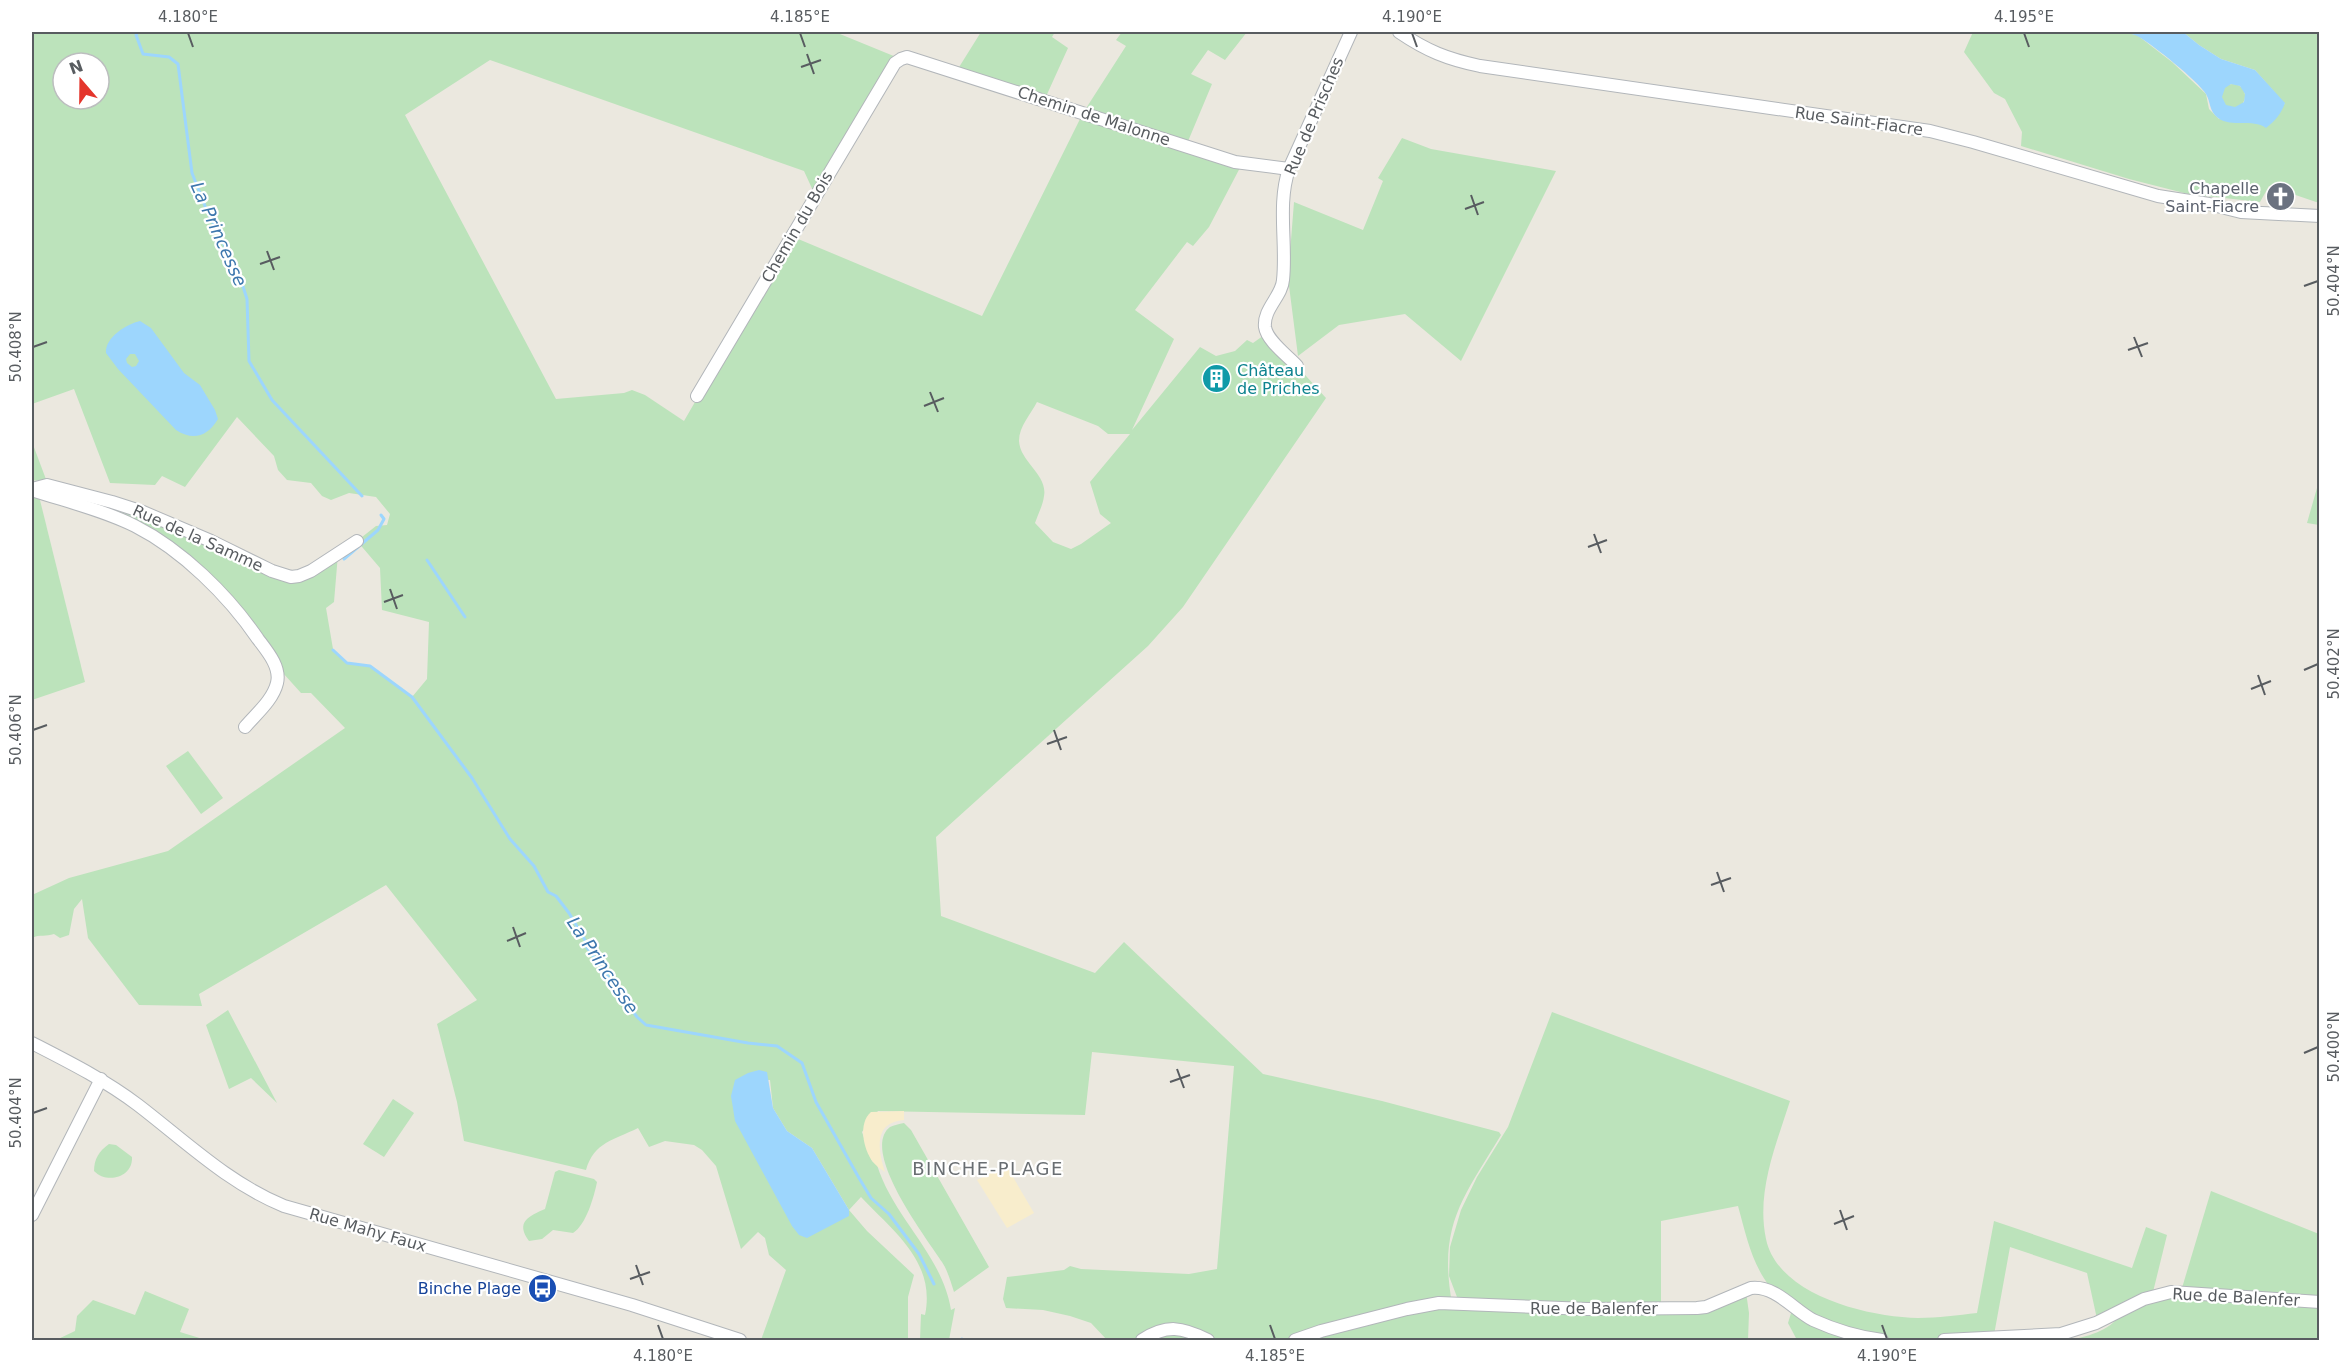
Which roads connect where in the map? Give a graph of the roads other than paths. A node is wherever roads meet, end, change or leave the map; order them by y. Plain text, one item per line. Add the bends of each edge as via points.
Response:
1 (1351, 32) edge
2 (1399, 32) edge
3 (901, 59) joint
4 (1289, 169) junction
5 (2319, 216) edge
6 (1297, 366) dead end
7 (697, 396) dead end
8 (32, 489) edge
9 (357, 541) dead end
10 (245, 727) dead end
11 (32, 1043) edge
12 (101, 1079) junction
13 (32, 1215) edge
14 (2319, 1302) edge
15 (740, 1341) edge
16 (1142, 1341) edge
17 (1208, 1341) edge
18 (1295, 1341) edge
19 (1881, 1341) edge
20 (1944, 1341) edge

1 - 4 street, Rue de Prisches
2 - 5 street, Rue Saint-Fiacre via 1432,53 1480,66 1930,131 2158,196 2241,212
3 - 4 street, Chemin de Malonne via 907,57 946,69 1235,162
3 - 7 street, Chemin du Bois
4 - 6 street, Rue de Prisches via 1284,186 1283,283 1265,323 1267,333
8 - 9 street, Rue de la Samme via 47,485 112,501 291,577 311,571
8 - 10 street via 134,526 163,542 242,615 274,663 278,682
11 - 12 street, Rue Mahy Faux
12 - 13 street
12 - 15 street, Rue Mahy Faux via 221,1172 284,1206 632,1305
14 - 20 street, Rue de Balenfer via 2171,1292 2144,1299 2097,1323 2061,1334
16 - 17 street via 1165,1330 1179,1329
18 - 19 street, Rue de Balenfer via 1430,1304 1697,1308 1759,1287 1831,1328

